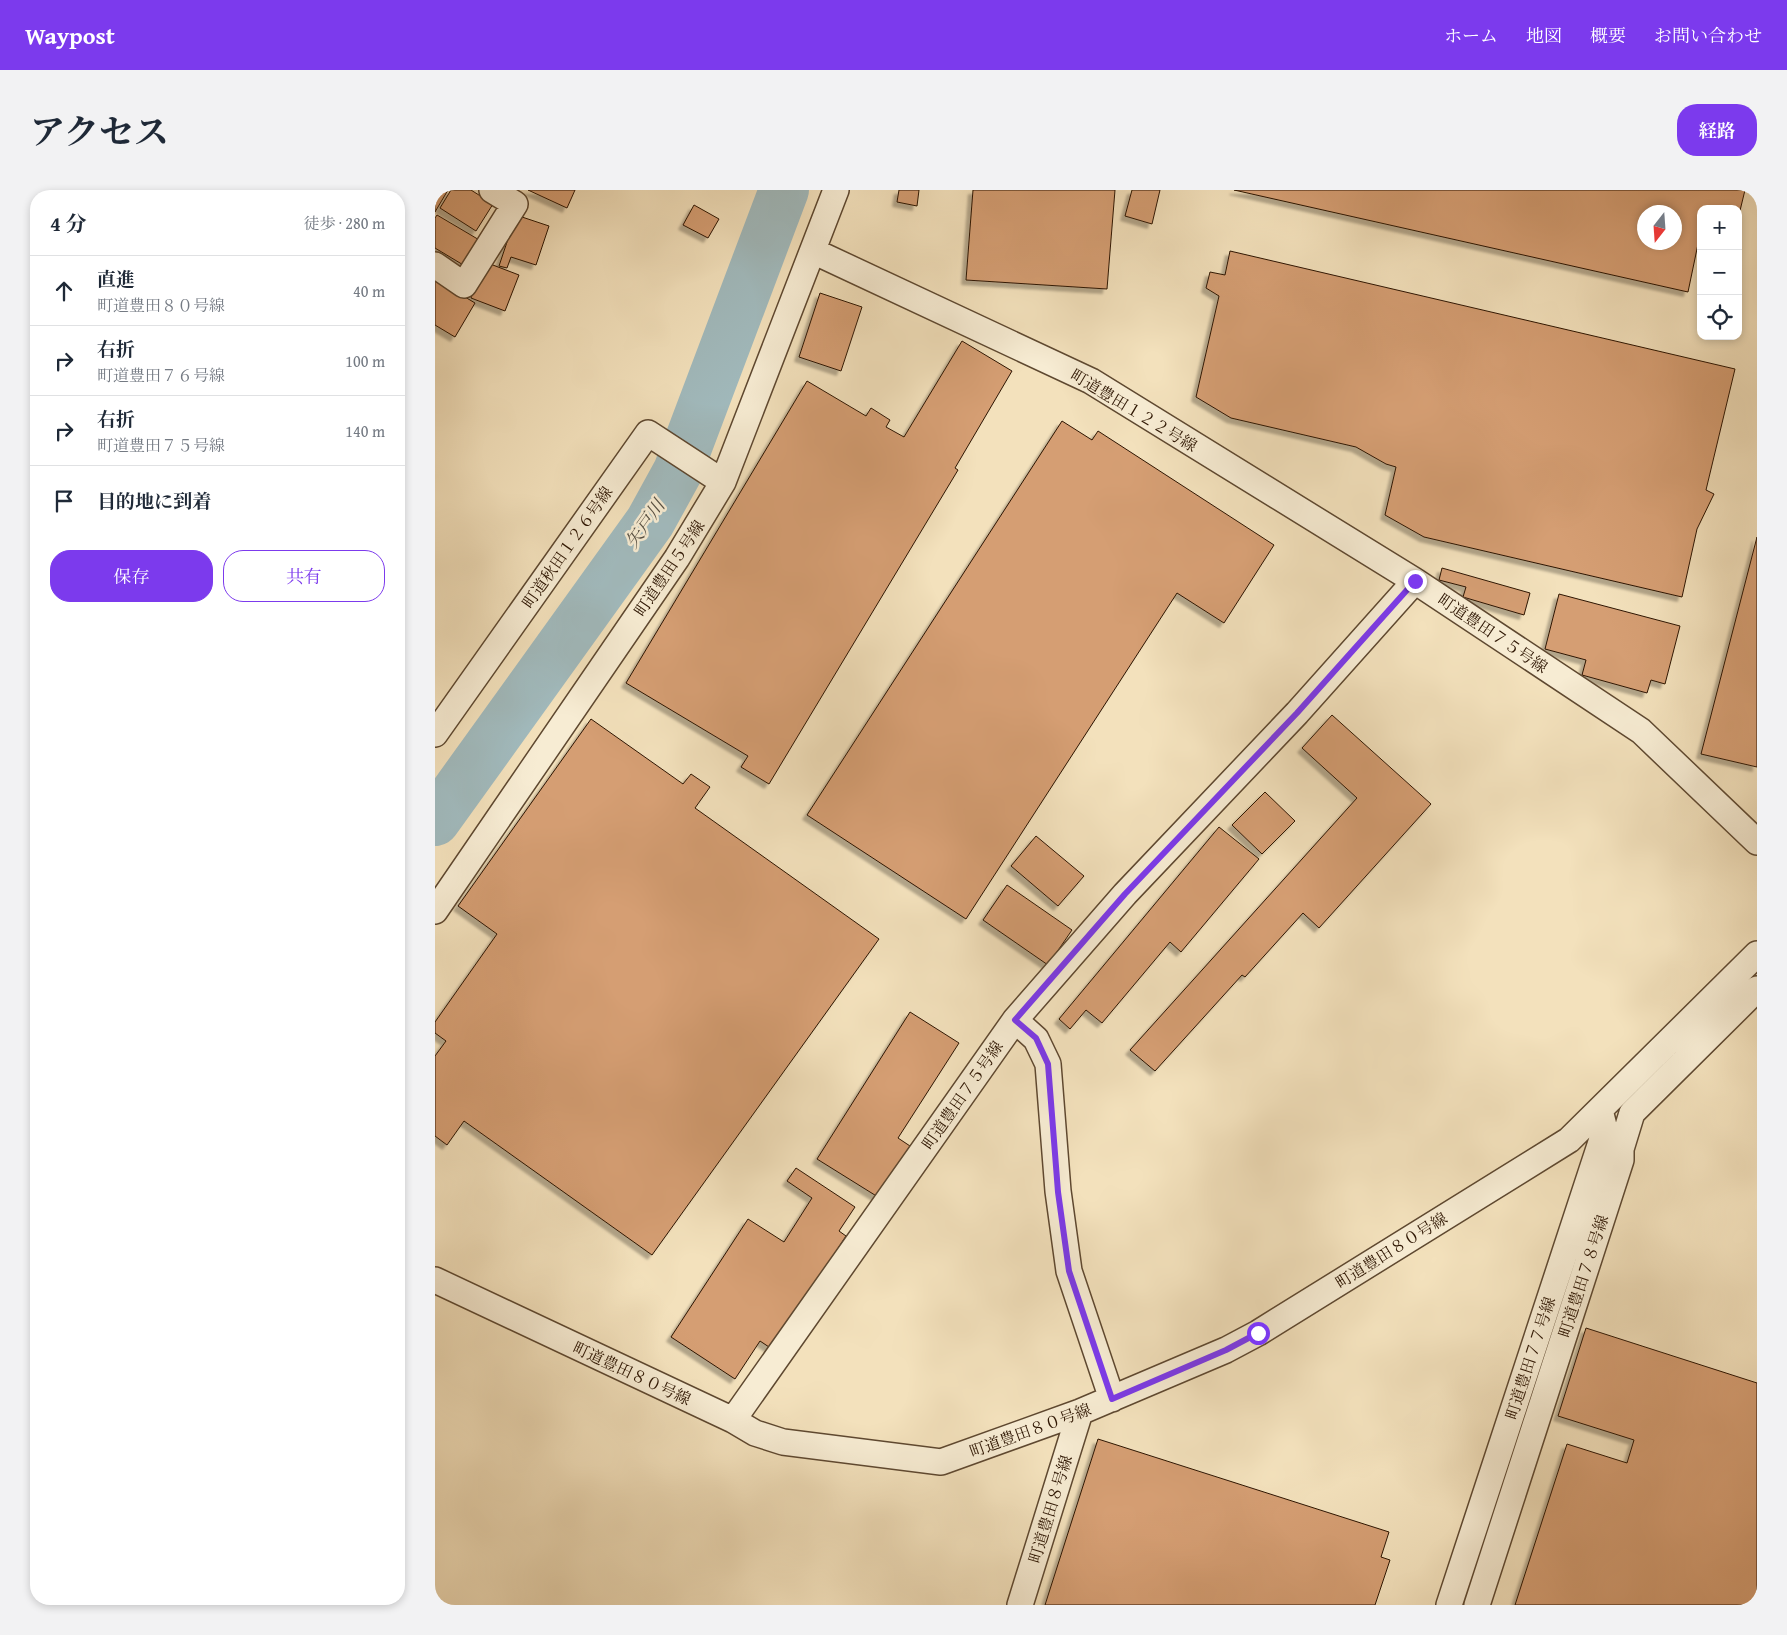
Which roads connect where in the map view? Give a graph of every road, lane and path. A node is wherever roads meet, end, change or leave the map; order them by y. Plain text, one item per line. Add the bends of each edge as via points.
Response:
1 (492, 190) edge
2 (836, 190) edge
3 (813, 251) junction
4 (435, 265) edge
5 (723, 482) junction
6 (1415, 581) junction
7 (435, 734) edge
8 (1757, 842) edge
9 (435, 911) edge
10 (1757, 954) edge
11 (1757, 988) edge
12 (1015, 1020) junction
13 (1600, 1110) junction
14 (435, 1280) edge
15 (1112, 1399) junction
16 (1080, 1412) junction
17 (733, 1420) junction
18 (1020, 1605) edge
19 (1449, 1605) edge
20 (1477, 1605) edge

1 - 4 street via 515,204 464,284
2 - 3 street, 町道豊田５号線
3 - 5 street, 町道豊田５号線
3 - 6 street, 町道豊田１２２号線 via 1091,381
5 - 7 street, 町道秋田１２６号線 via 648,433
5 - 9 street, 町道豊田５号線 via 677,558
6 - 8 street, 町道豊田７５号線 via 1641,731
6 - 12 street, 町道豊田７５号線 via 1297,713 1125,894
10 - 13 street, 町道豊田８０号線
11 - 20 street, 町道豊田７８号線 via 1633,1114
12 - 15 street via 1036,1038 1048,1064 1058,1192 1069,1271
12 - 17 street, 町道豊田７５号線
13 - 15 street, 町道豊田８０号線 via 1569,1140 1258,1333
13 - 19 street, 町道豊田７７号線 via 1605,1130
14 - 17 street, 町道豊田８０号線
15 - 16 street, 町道豊田８０号線
16 - 17 street, 町道豊田８０号線 via 941,1462 783,1442 755,1433
16 - 18 street, 町道豊田８号線

